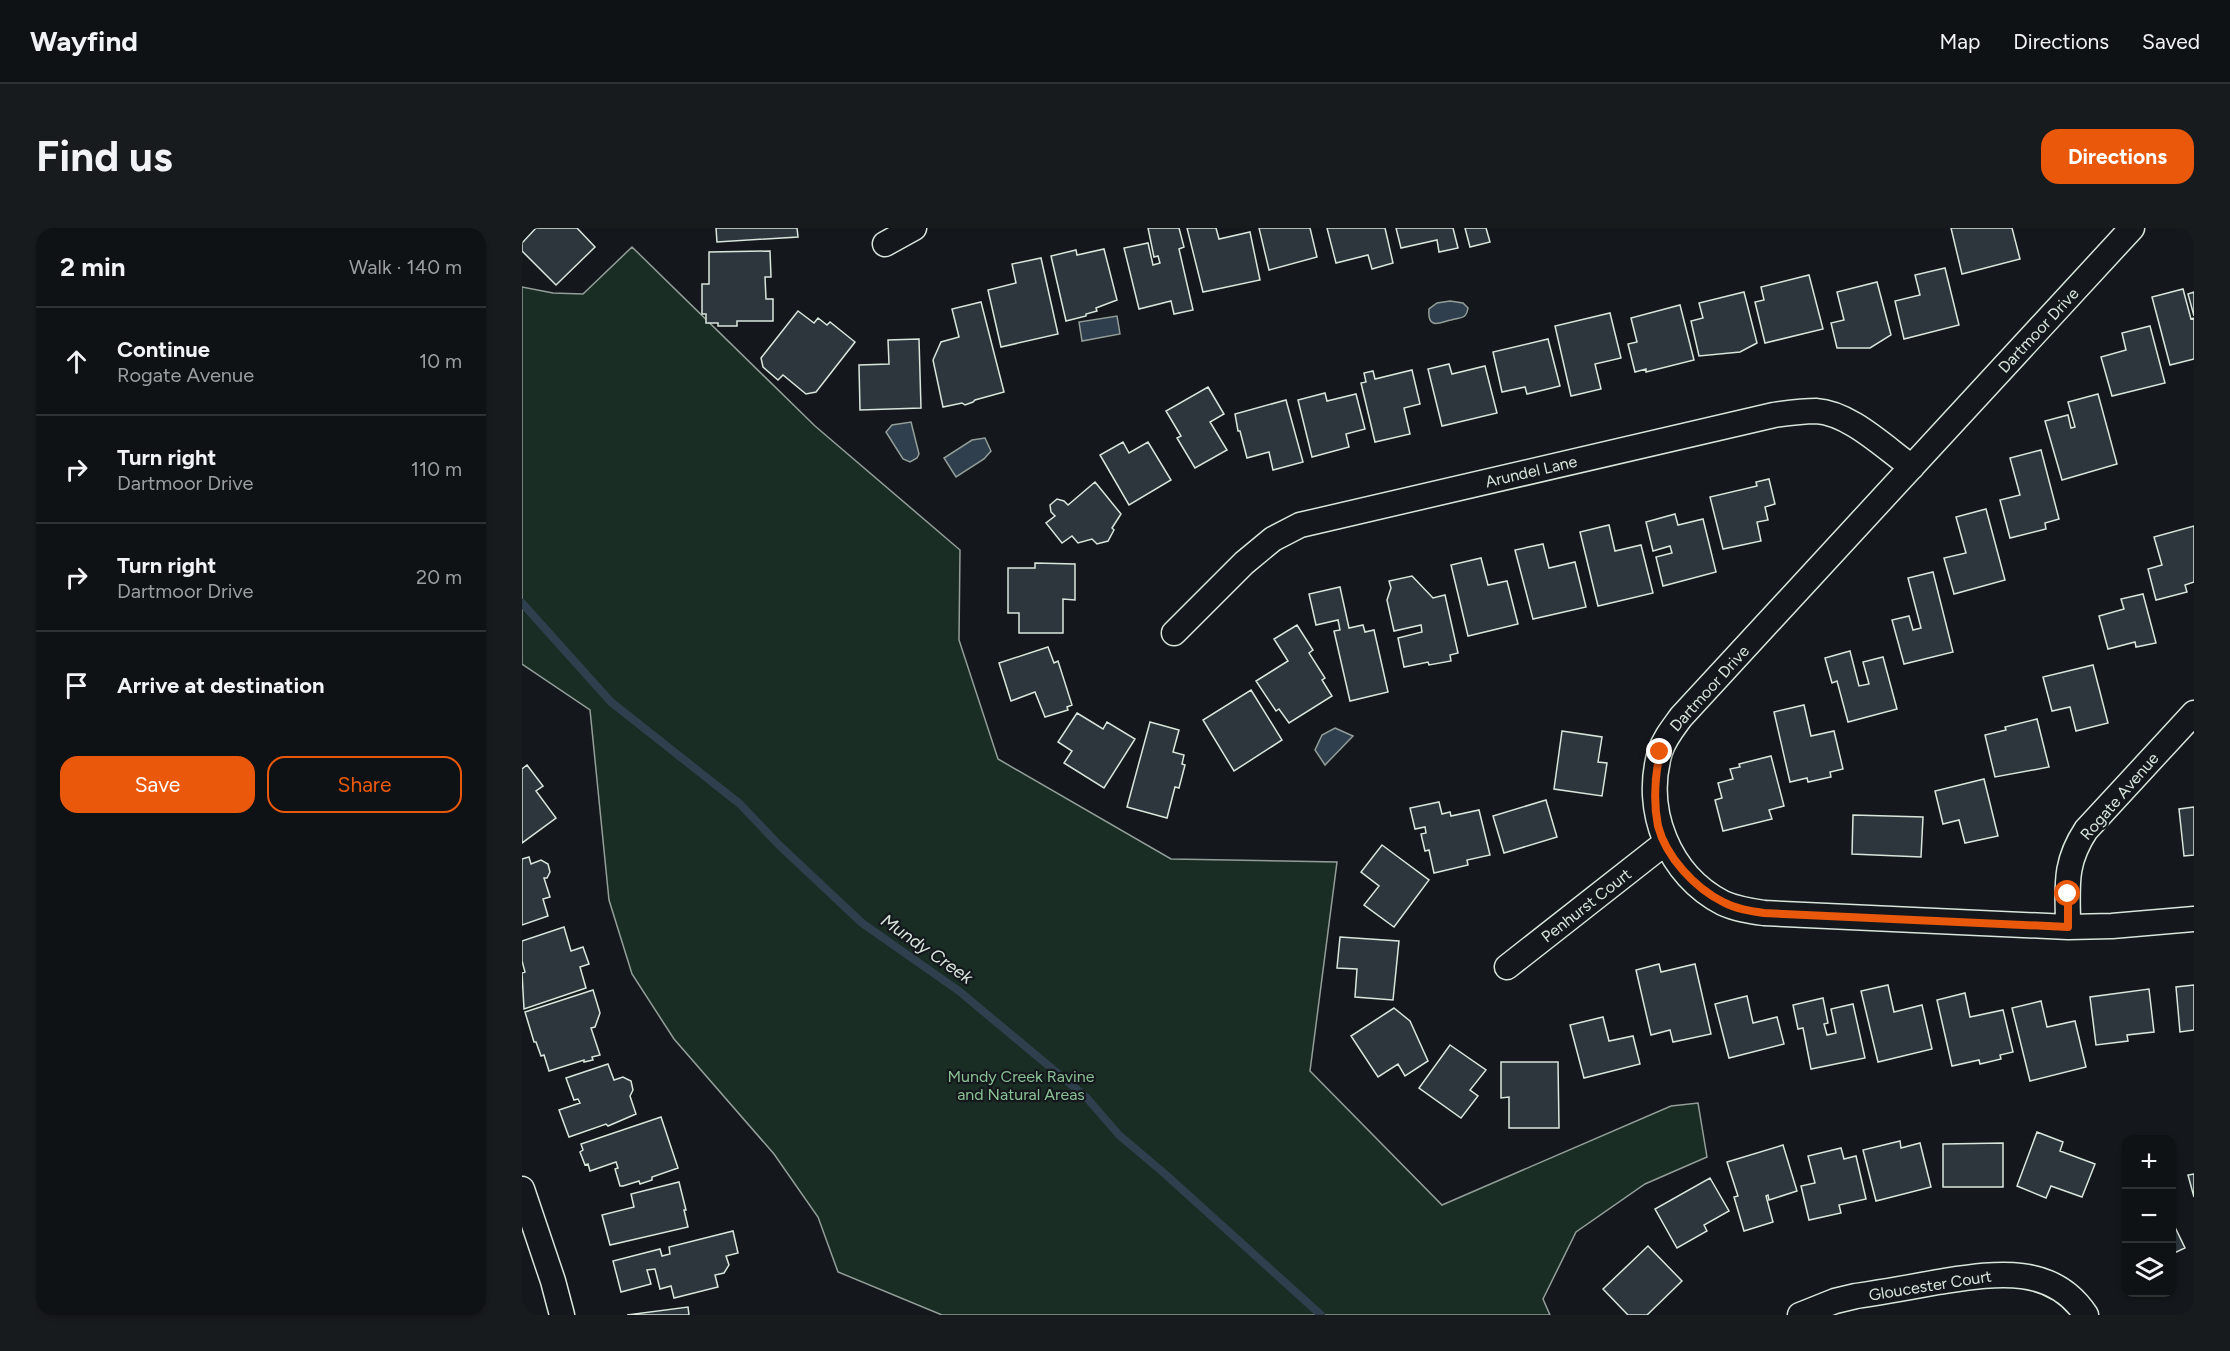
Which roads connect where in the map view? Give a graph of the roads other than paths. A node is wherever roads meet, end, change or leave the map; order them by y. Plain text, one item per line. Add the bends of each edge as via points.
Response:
1 (914, 228) edge
2 (2132, 228) edge
3 (885, 244) dead end
4 (1912, 467) junction
5 (1174, 633) dead end
6 (2194, 713) edge
7 (1665, 843) junction
8 (2194, 919) edge
9 (2068, 927) junction
10 (1507, 967) dead end
11 (522, 1189) edge
12 (562, 1315) edge
13 (1800, 1315) edge
14 (2086, 1315) edge

1 - 3 street
2 - 4 street, Dartmoor Drive
4 - 5 street, Arundel Lane via 1837,416 1818,411 1774,415 1300,525 1273,539 1244,563
4 - 7 street, Dartmoor Drive via 1668,734 1660,752 1654,786 1658,826
6 - 9 street, Rogate Avenue via 2078,843 2070,863
7 - 9 street, Dartmoor Drive via 1693,880 1724,903 1741,909
7 - 10 street, Penhurst Court
8 - 9 street, Dartmoor Drive
11 - 12 street
13 - 14 street, Gloucester Court via 1856,1296 1994,1274 2027,1276 2047,1283 2073,1300

